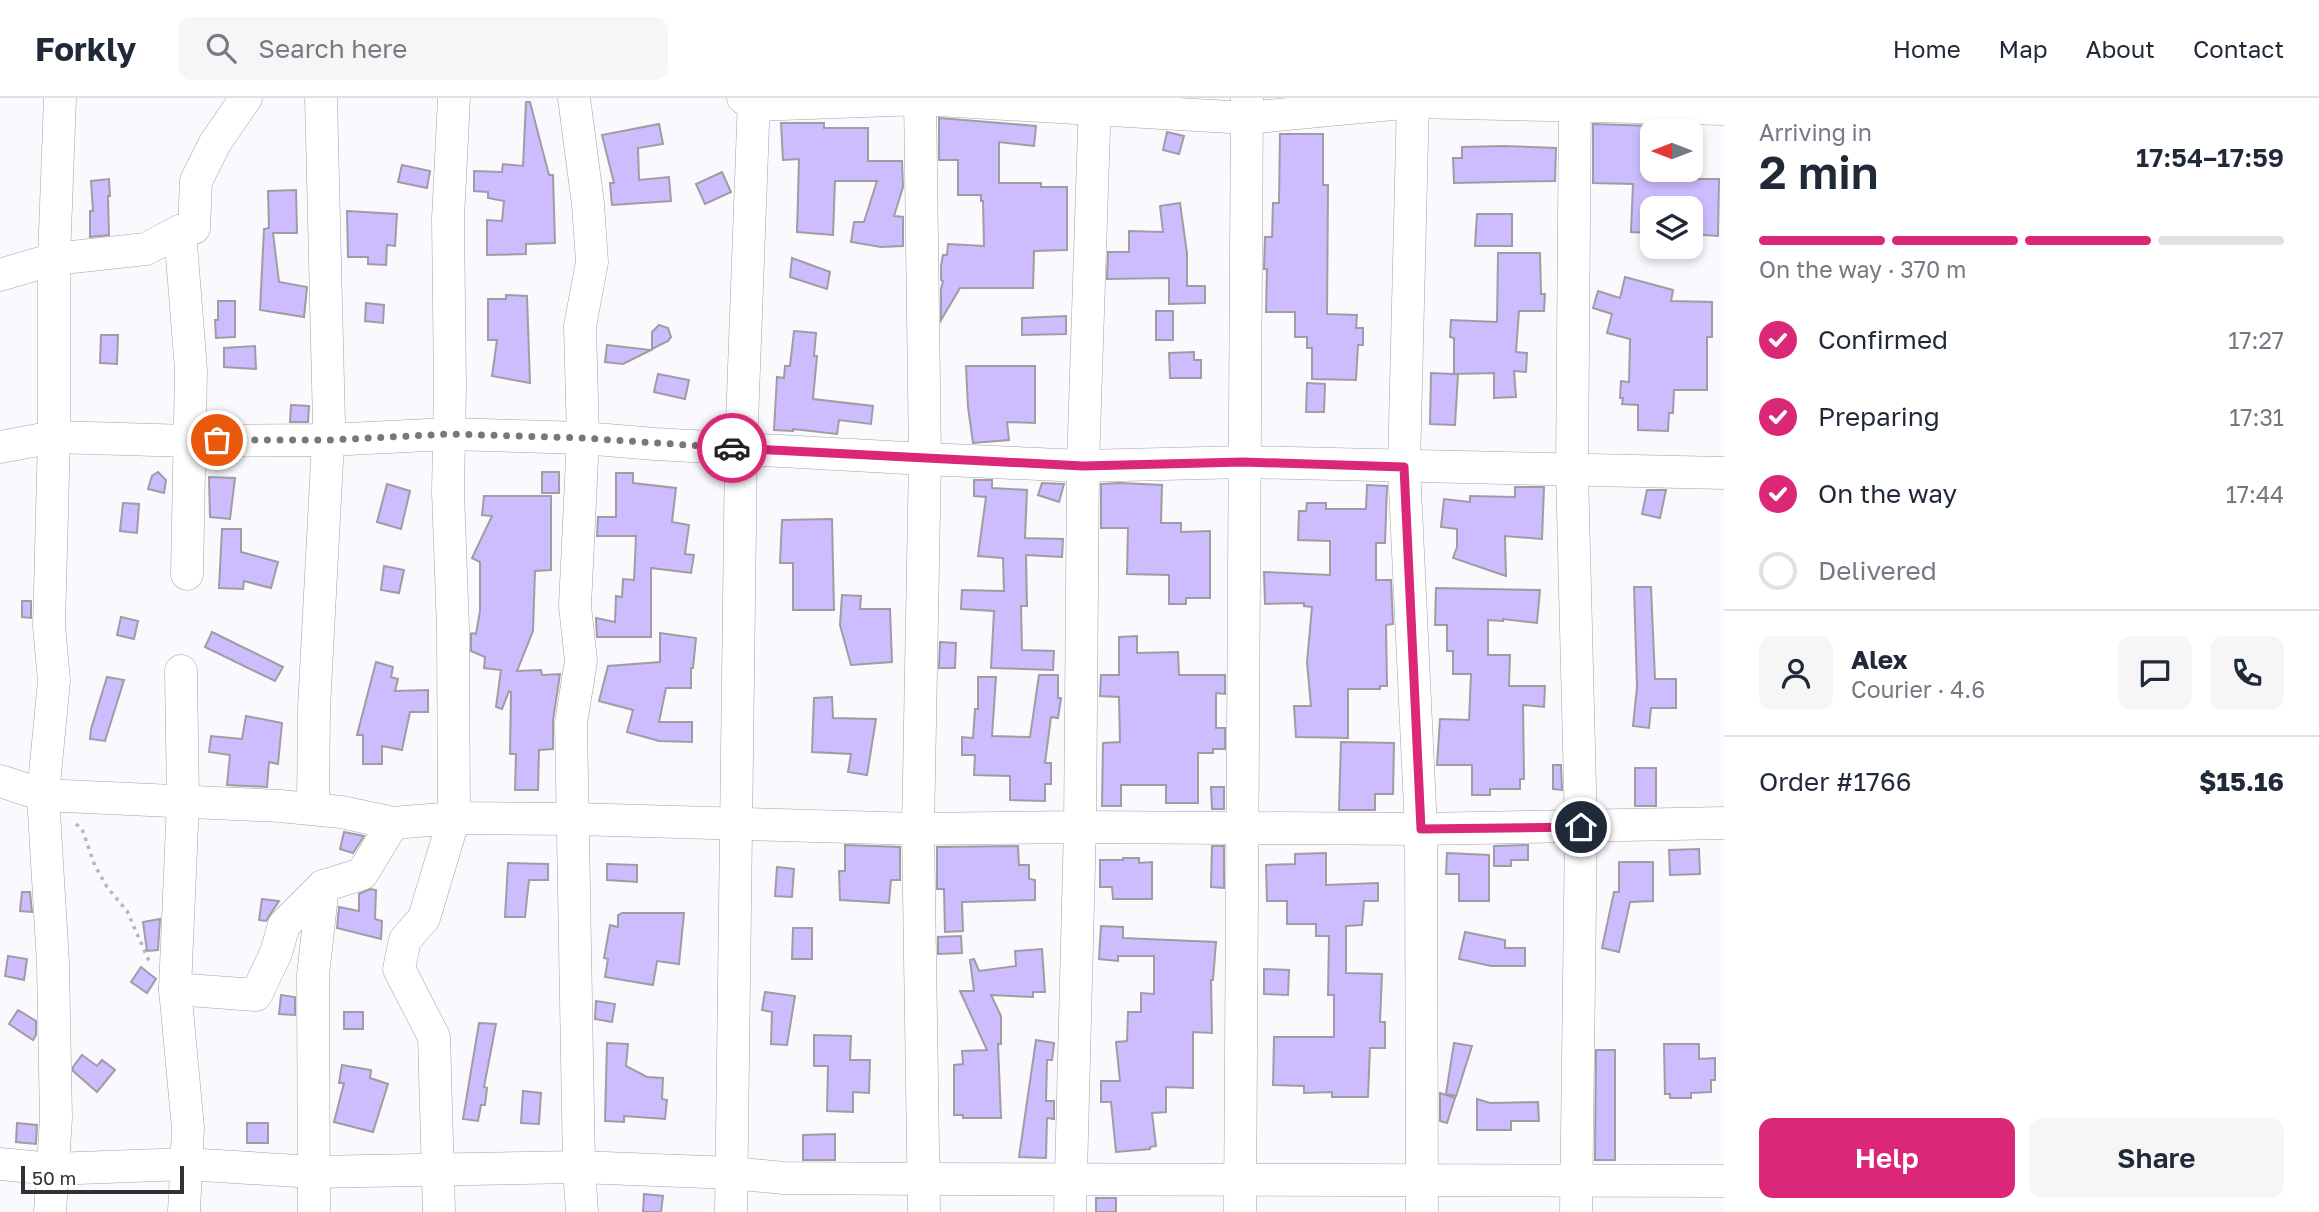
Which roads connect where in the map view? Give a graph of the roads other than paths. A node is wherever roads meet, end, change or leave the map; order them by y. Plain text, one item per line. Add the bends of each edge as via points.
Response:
1 (60, 98) edge
2 (246, 98) edge
3 (321, 98) edge
4 (454, 98) edge
5 (575, 98) edge
6 (920, 98) edge
7 (750, 100) edge
8 (1413, 100) edge
9 (1575, 101) edge
10 (1095, 104) edge
11 (1247, 108) edge
12 (1724, 109) edge
13 (180, 231) junction
14 (54, 259) junction
15 (0, 275) edge
16 (449, 434) junction
17 (54, 437) junction
18 (583, 438) junction
19 (328, 440) junction
20 (189, 441) junction
21 (0, 447) edge
22 (741, 449) junction
23 (925, 459) junction
24 (1243, 462) junction
25 (1083, 466) junction
26 (1404, 467) junction
27 (1572, 470) junction
28 (1724, 473) edge
29 (187, 574) dead end
30 (181, 671) dead end
31 (0, 781) edge
32 (43, 795) junction
33 (183, 802) junction
34 (313, 809) junction
35 (454, 818) junction
36 (574, 819) junction
37 (393, 822) junction
38 (1724, 823) edge
39 (735, 824) junction
40 (1080, 827) junction
41 (1581, 827) junction
42 (918, 829) junction
43 (1243, 829) junction
44 (1421, 829) junction
45 (323, 886) junction
46 (175, 989) junction
47 (0, 1164) edge
48 (186, 1164) junction
49 (579, 1167) junction
50 (52, 1169) junction
51 (437, 1170) junction
52 (314, 1172) junction
53 (732, 1173) junction
54 (1070, 1178) junction
55 (925, 1179) junction
56 (1576, 1181) junction
57 (1724, 1181) edge
58 (1240, 1197) edge
59 (1422, 1197) edge
60 (50, 1212) edge
61 (184, 1212) edge
62 (314, 1212) edge
63 (439, 1212) edge
64 (582, 1212) edge
65 (731, 1212) edge
66 (925, 1212) edge
67 (1070, 1212) edge
68 (1576, 1212) edge

1 - 14 street
2 - 13 street via 196,181 194,228
3 - 19 street
4 - 16 street via 448,219
5 - 18 street via 592,262 580,326
6 - 7 street
6 - 10 street
6 - 23 street
7 - 22 street
8 - 9 street
8 - 11 street
8 - 26 street
9 - 12 street
9 - 27 street
10 - 11 street
10 - 25 street
11 - 24 street
13 - 14 street via 146,250
13 - 20 street via 191,370
14 - 15 street
14 - 17 street
16 - 18 street
16 - 19 street
16 - 35 street
17 - 20 street
17 - 21 street
17 - 32 street via 50,626 54,681
18 - 22 street
18 - 36 street via 575,606 582,662 571,723
19 - 20 street
19 - 34 street
20 - 29 street
22 - 23 street
22 - 39 street
23 - 25 street
23 - 42 street
24 - 25 street
24 - 26 street
24 - 43 street
25 - 40 street
26 - 27 street
26 - 44 street
27 - 28 street
27 - 41 street
30 - 33 street
31 - 32 street
32 - 33 street
32 - 50 street via 53,963 56,1118
33 - 34 street
33 - 46 street
34 - 37 street
35 - 36 street
35 - 37 street
35 - 51 street via 425,918 405,940 399,969 434,1037
36 - 39 street
36 - 49 street
37 - 45 street via 362,874
38 - 41 street
39 - 42 street
39 - 53 street
40 - 42 street
40 - 43 street
40 - 54 street
41 - 44 street
41 - 56 street
42 - 55 street
43 - 44 street
43 - 58 street
44 - 59 street
45 - 46 street via 284,925 256,995
45 - 52 street via 313,975
46 - 48 street via 188,1128
47 - 50 street
48 - 50 street
48 - 52 street
48 - 61 street
49 - 51 street
49 - 53 street
49 - 64 street
50 - 60 street
51 - 52 street
51 - 63 street
52 - 62 street
53 - 55 street
53 - 65 street
54 - 55 street
54 - 58 street
54 - 67 street
55 - 66 street
56 - 57 street
56 - 59 street
56 - 68 street
58 - 59 street

